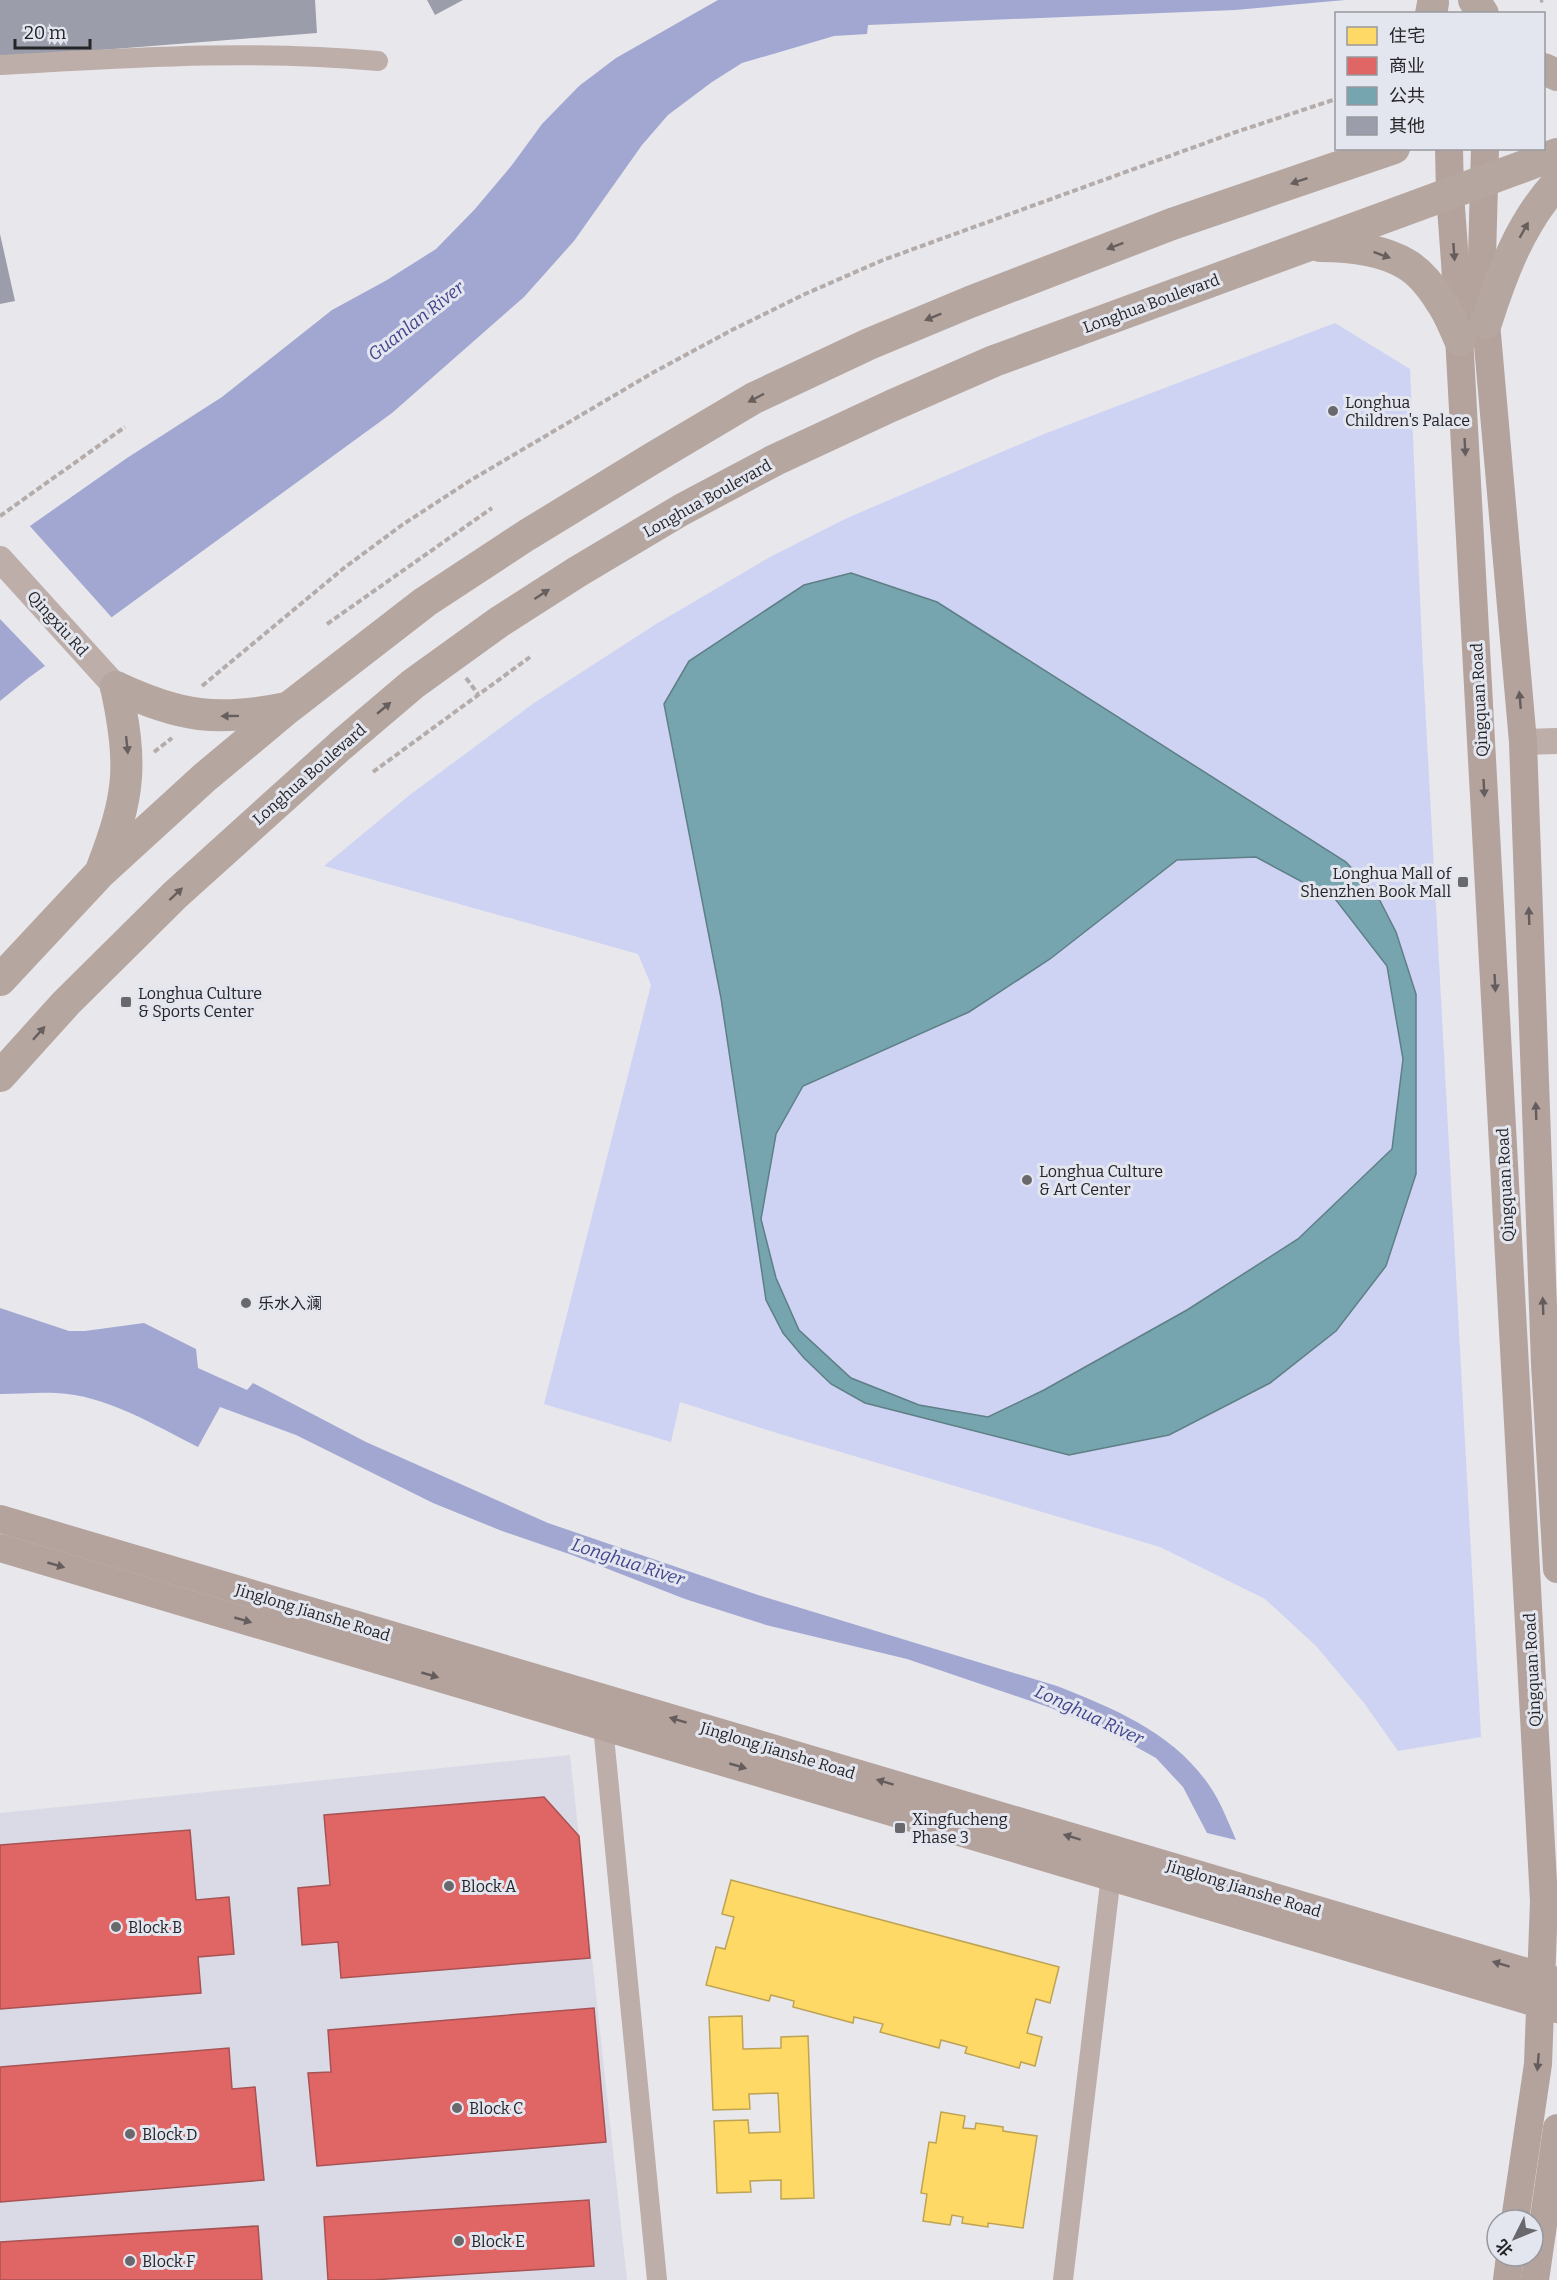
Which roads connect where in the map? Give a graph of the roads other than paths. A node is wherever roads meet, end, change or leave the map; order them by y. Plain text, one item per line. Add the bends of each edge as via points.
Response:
1 (1472, 0) edge
2 (1481, 12) edge
3 (378, 61) dead end
4 (0, 65) edge
5 (1354, 150) edge
6 (1388, 150) edge
7 (1449, 150) edge
8 (1485, 150) edge
9 (1557, 154) edge
10 (1331, 170) junction
11 (1485, 181) junction
12 (1557, 183) edge
13 (1450, 194) junction
14 (1304, 247) junction
15 (1486, 323) junction
16 (1460, 340) junction
17 (0, 559) edge
18 (116, 687) junction
19 (288, 708) junction
20 (1557, 741) edge
21 (1523, 742) junction
22 (99, 874) junction
23 (0, 980) edge
24 (0, 1076) edge
25 (1552, 1377) edge
26 (0, 1519) edge
27 (0, 1548) edge
28 (1557, 1569) edge
29 (603, 1726) junction
30 (1113, 1863) junction
31 (1549, 1992) edge
32 (1557, 2128) edge
33 (1517, 2208) edge
34 (657, 2280) edge
35 (1063, 2280) edge
36 (1535, 2280) edge

1 - 2 main road
3 - 4 street via 319,55
5 - 10 main road
6 - 10 main road
7 - 13 main road, Qingquan Road
8 - 11 main road, Qingquan Road
9 - 11 main road, Longhua Boulevard
10 -> 19 main road via 1172,224 970,302 754,398 527,535 425,602
11 - 13 main road, Longhua Boulevard
11 - 15 main road, Qingquan Road via 1482,258
15 -> 12 main road via 1516,244
13 - 14 main road, Longhua Boulevard
13 -> 16 main road, Qingquan Road
14 -> 16 main road via 1341,246 1407,264 1442,303
24 -> 14 main road, Longhua Boulevard via 66,1003 175,895 340,746 413,684 577,572 765,465 891,406 994,361
21 -> 15 main road, Qingquan Road
16 -> 31 main road, Qingquan Road
17 - 18 street, Qingxiu Rd
19 -> 18 main road via 231,717 205,716 158,706
18 -> 22 main road via 128,759 126,788 122,812
19 - 22 main road
20 - 21 street
25 -> 21 main road, Qingquan Road
22 - 23 main road
25 - 28 main road, Qingquan Road
30 -> 26 main road, Jinglong Jianshe Road
27 -> 29 main road, Jinglong Jianshe Road
29 -> 30 main road, Jinglong Jianshe Road
29 - 34 street
30 - 31 main road, Jinglong Jianshe Road
30 - 35 street
31 -> 33 main road, Qingquan Road
32 - 36 main road

